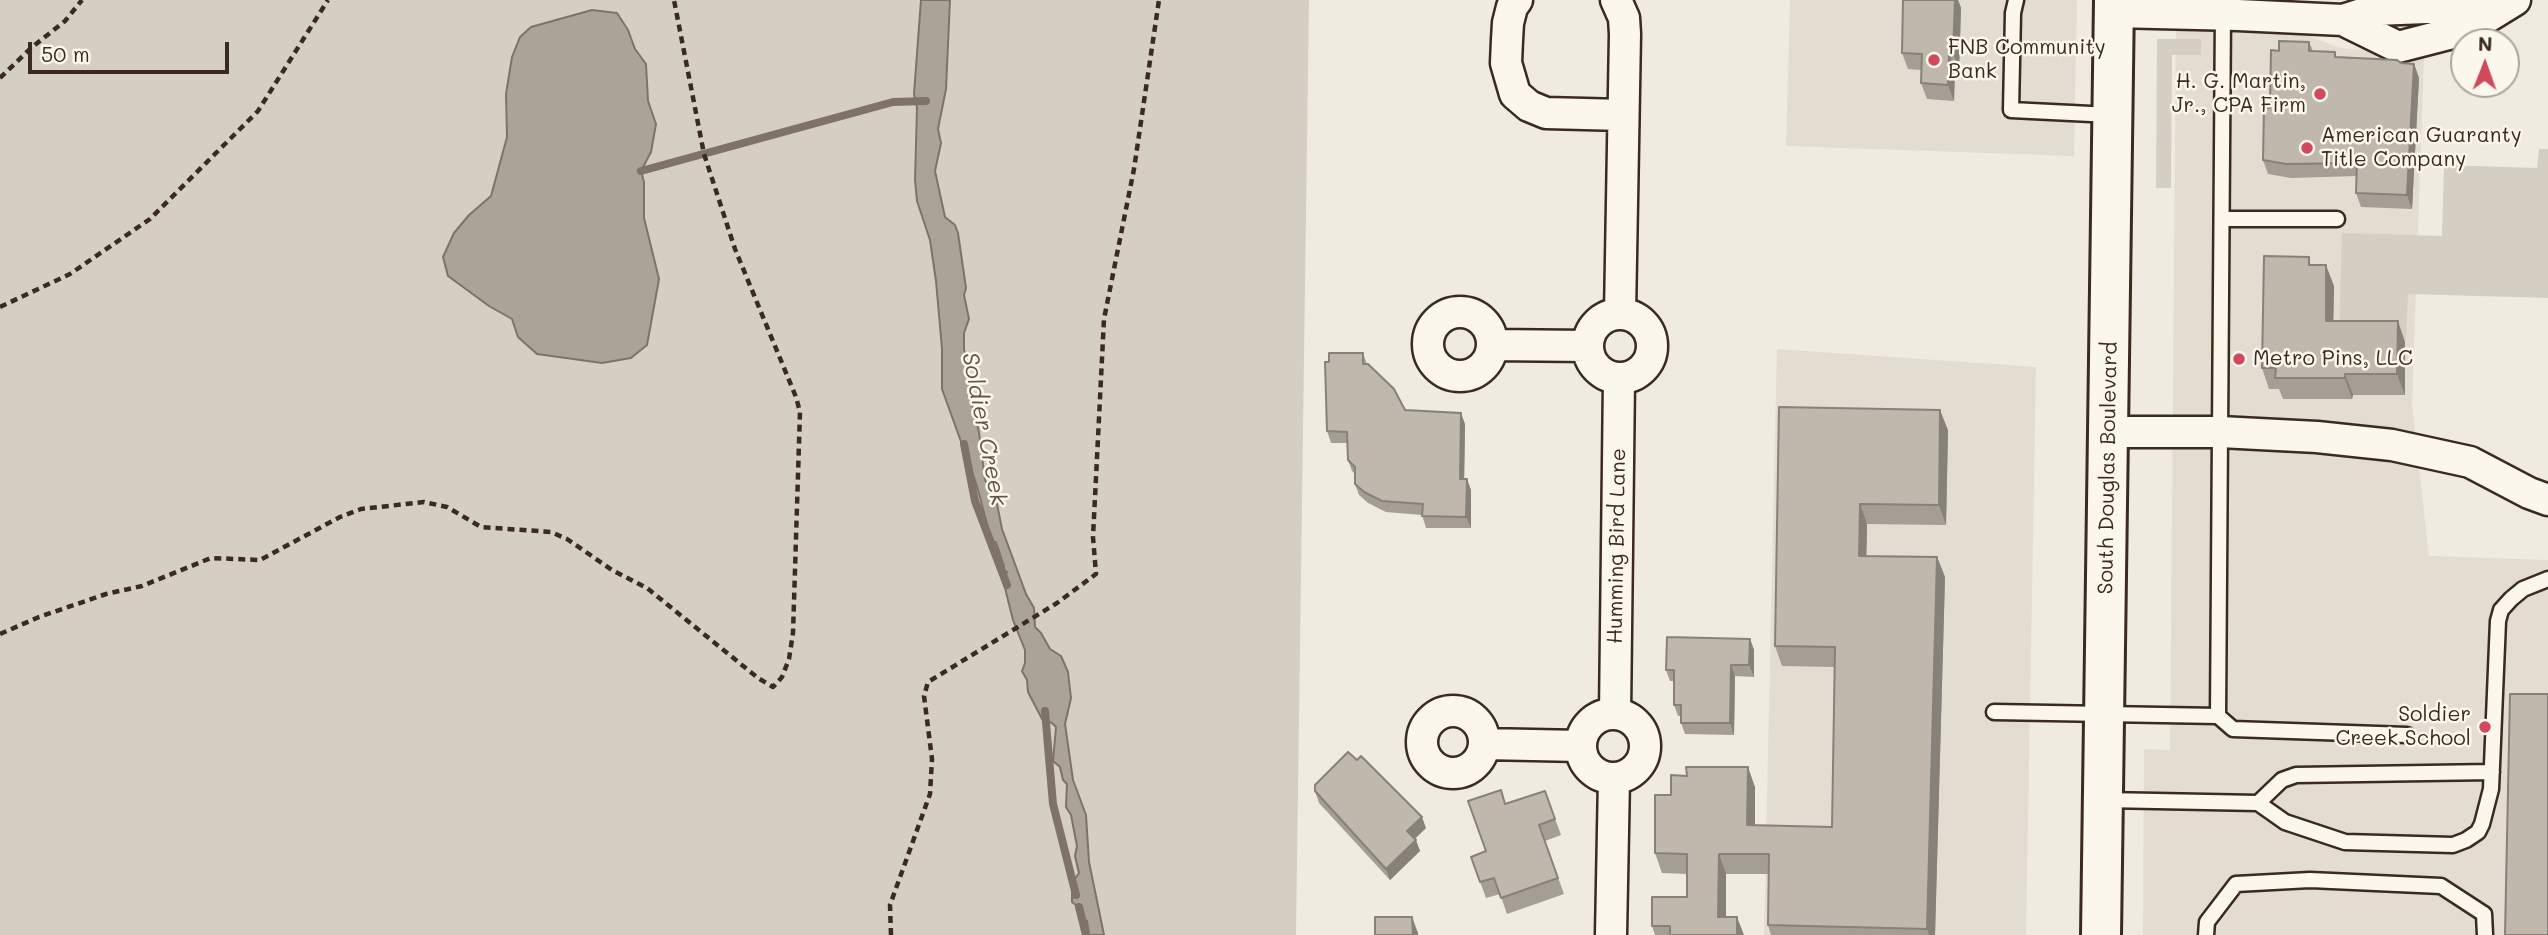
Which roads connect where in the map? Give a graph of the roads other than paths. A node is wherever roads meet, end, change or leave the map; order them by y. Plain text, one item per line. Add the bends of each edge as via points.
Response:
1 (1517, 0) edge
2 (1616, 0) edge
3 (2016, 0) edge
4 (2511, 2) edge
5 (2114, 6) edge
6 (2223, 7) edge
7 (1623, 115) junction
8 (2112, 115) junction
9 (2222, 219) junction
10 (2337, 219) dead end
11 (1620, 314) junction
12 (1492, 345) dead end
13 (1588, 346) junction
14 (1619, 379) junction
15 (2108, 432) junction
16 (2220, 432) junction
17 (2548, 500) edge
18 (2548, 579) edge
19 (1994, 712) dead end
20 (1615, 714) junction
21 (2105, 714) junction
22 (2218, 716) junction
23 (2407, 735) dead end
24 (1484, 744) dead end
25 (1581, 746) junction
26 (2492, 772) junction
27 (1614, 778) junction
28 (2103, 800) junction
29 (2258, 803) junction
30 (1611, 935) edge
31 (2101, 935) edge
32 (2206, 935) edge
33 (2485, 935) edge

1 - 7 street via 1507,40 1508,71 1515,94 1546,113
2 - 7 street via 1625,26
3 - 8 lane via 2011,110
4 - 6 street via 2468,29 2398,47 2343,20
5 - 6 street
5 - 8 main road, South Douglas Boulevard
6 - 9 lane
7 - 11 street
8 - 15 main road, South Douglas Boulevard
9 - 10 lane
9 - 16 lane
11 - 13 street via 1596,325
11 - 14 street via 1646,327 1652,349 1643,369
12 - 13 street
13 - 14 street via 1597,369
14 - 20 street, Humming Bird Lane
15 - 16 street
15 - 21 main road, South Douglas Boulevard
16 - 17 street via 2392,445 2470,462
16 - 22 lane
18 - 26 lane via 2522,589 2501,610
19 - 21 lane
20 - 25 street via 1588,725
20 - 27 street via 1638,725 1645,750 1634,771
21 - 22 lane
21 - 28 main road, South Douglas Boulevard
22 - 23 lane via 2233,729
24 - 25 street
25 - 27 street via 1593,771
26 - 29 lane via 2296,775 2282,780
26 - 29 lane via 2482,824 2459,844 2345,842 2285,822
27 - 30 street
28 - 29 lane
28 - 31 main road, South Douglas Boulevard
32 - 33 lane via 2207,922 2236,884 2310,880 2441,886 2484,914

